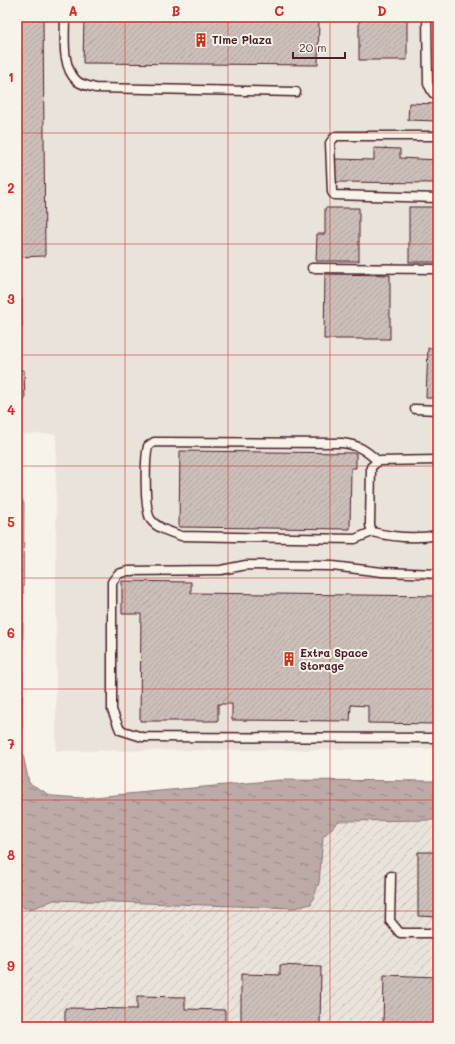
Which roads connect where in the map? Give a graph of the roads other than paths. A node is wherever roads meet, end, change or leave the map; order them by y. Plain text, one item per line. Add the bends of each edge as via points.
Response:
1 (65, 17) edge
2 (427, 17) edge
3 (296, 92) dead end
4 (438, 95) edge
5 (438, 136) edge
6 (438, 198) edge
7 (312, 268) dead end
8 (438, 269) edge
9 (415, 408) dead end
10 (438, 410) edge
11 (438, 460) edge
12 (378, 461) junction
13 (372, 532) junction
14 (438, 535) edge
15 (438, 574) edge
16 (438, 738) edge
17 (390, 876) dead end
18 (438, 933) edge

1 - 3 lane via 65,55 70,73 78,82 95,88
2 - 4 lane via 428,84 433,93
5 - 6 lane via 336,136 330,143 334,195
7 - 8 lane
9 - 10 lane
11 - 12 lane
12 - 13 lane via 370,467
12 - 13 lane via 365,449 355,444 342,443 154,442 148,446 146,456 147,508 150,519 168,532 181,536 355,539
13 - 14 lane via 387,536
15 - 16 lane via 382,572 332,566 246,565 221,570 128,571 118,574 112,582 112,710 120,730 142,737
17 - 18 lane via 390,921 400,933

